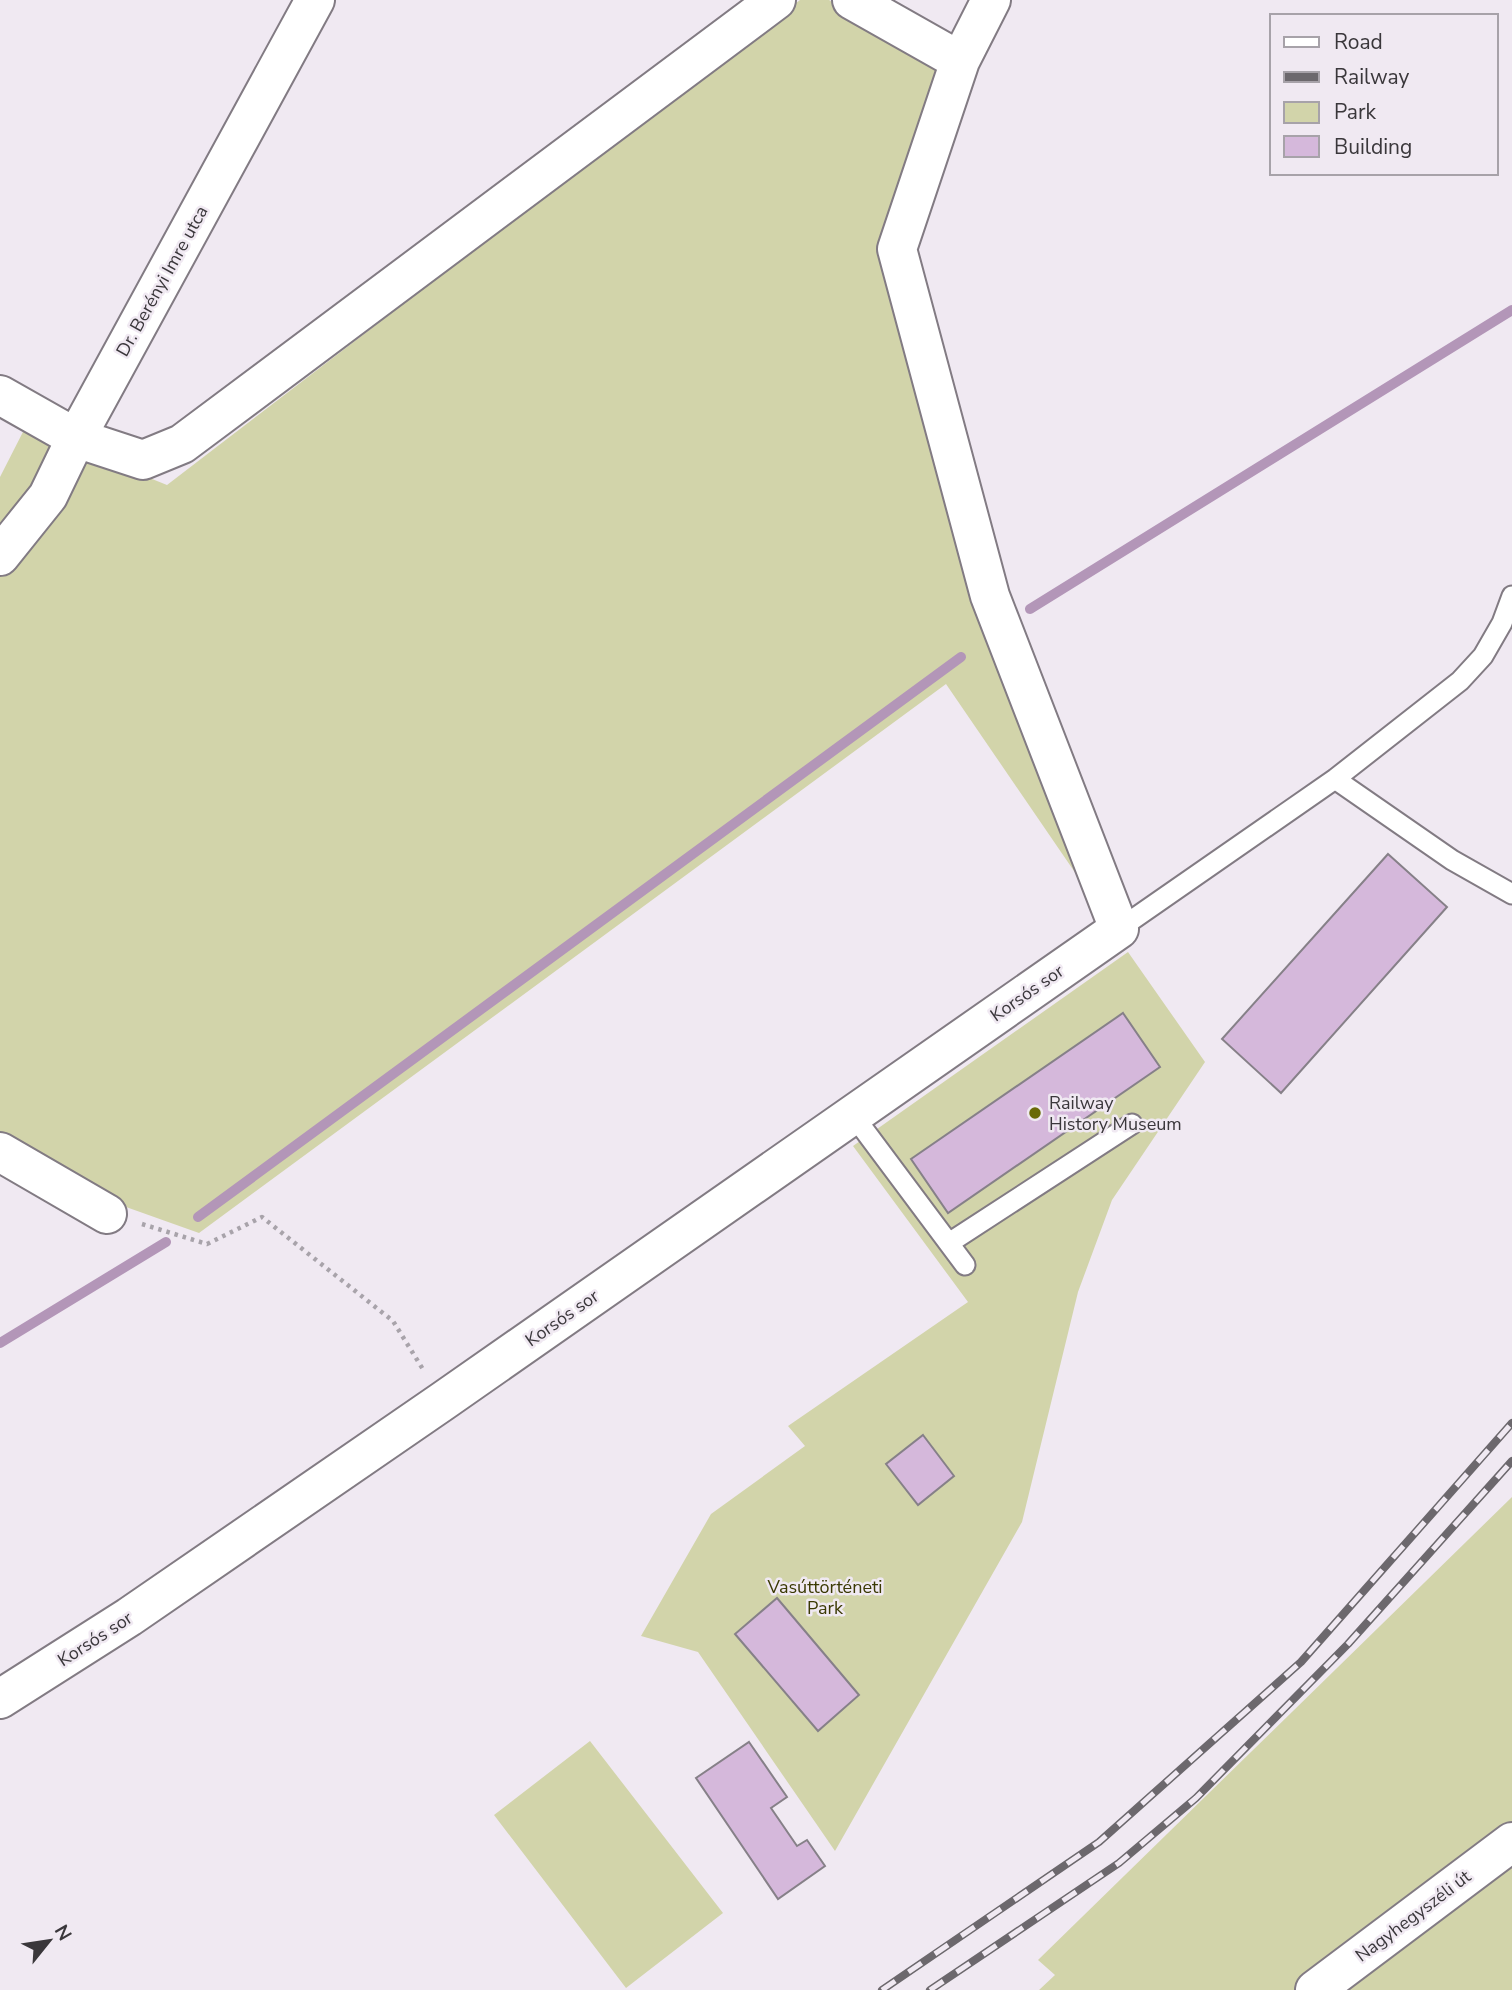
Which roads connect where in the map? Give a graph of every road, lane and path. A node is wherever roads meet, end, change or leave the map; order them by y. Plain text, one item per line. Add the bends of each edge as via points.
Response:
1 (316, 0) edge
2 (776, 0) edge
3 (852, 0) edge
4 (991, 0) edge
5 (960, 61) junction
6 (0, 396) edge
7 (76, 438) junction
8 (0, 556) edge
9 (1512, 596) edge
10 (1335, 779) junction
11 (1512, 894) edge
12 (1119, 929) junction
13 (853, 1115) junction
14 (1132, 1124) dead end
15 (0, 1152) edge
16 (107, 1214) joint
17 (949, 1243) junction
18 (965, 1265) dead end
19 (443, 1401) junction
20 (0, 1699) edge
21 (1512, 1842) edge
22 (1314, 1990) edge

1 - 7 street, Dr. Berényi Imre utca
2 - 7 street via 182,444 143,460
3 - 5 street
4 - 5 street
5 - 12 street via 897,248 990,596
6 - 7 street
7 - 8 street, Dr. Berényi Imre utca via 48,496
9 - 10 lane via 1483,656 1460,681
10 - 11 lane via 1452,860
10 - 12 lane
12 - 13 street, Korsós sor
13 - 17 lane
13 - 19 street, Korsós sor
14 - 17 lane
15 - 16 street
16 - 19 path via 207,1244 262,1217 393,1321
17 - 18 lane
19 - 20 street, Korsós sor via 129,1617
21 - 22 street, Nagyhegyszéli út

